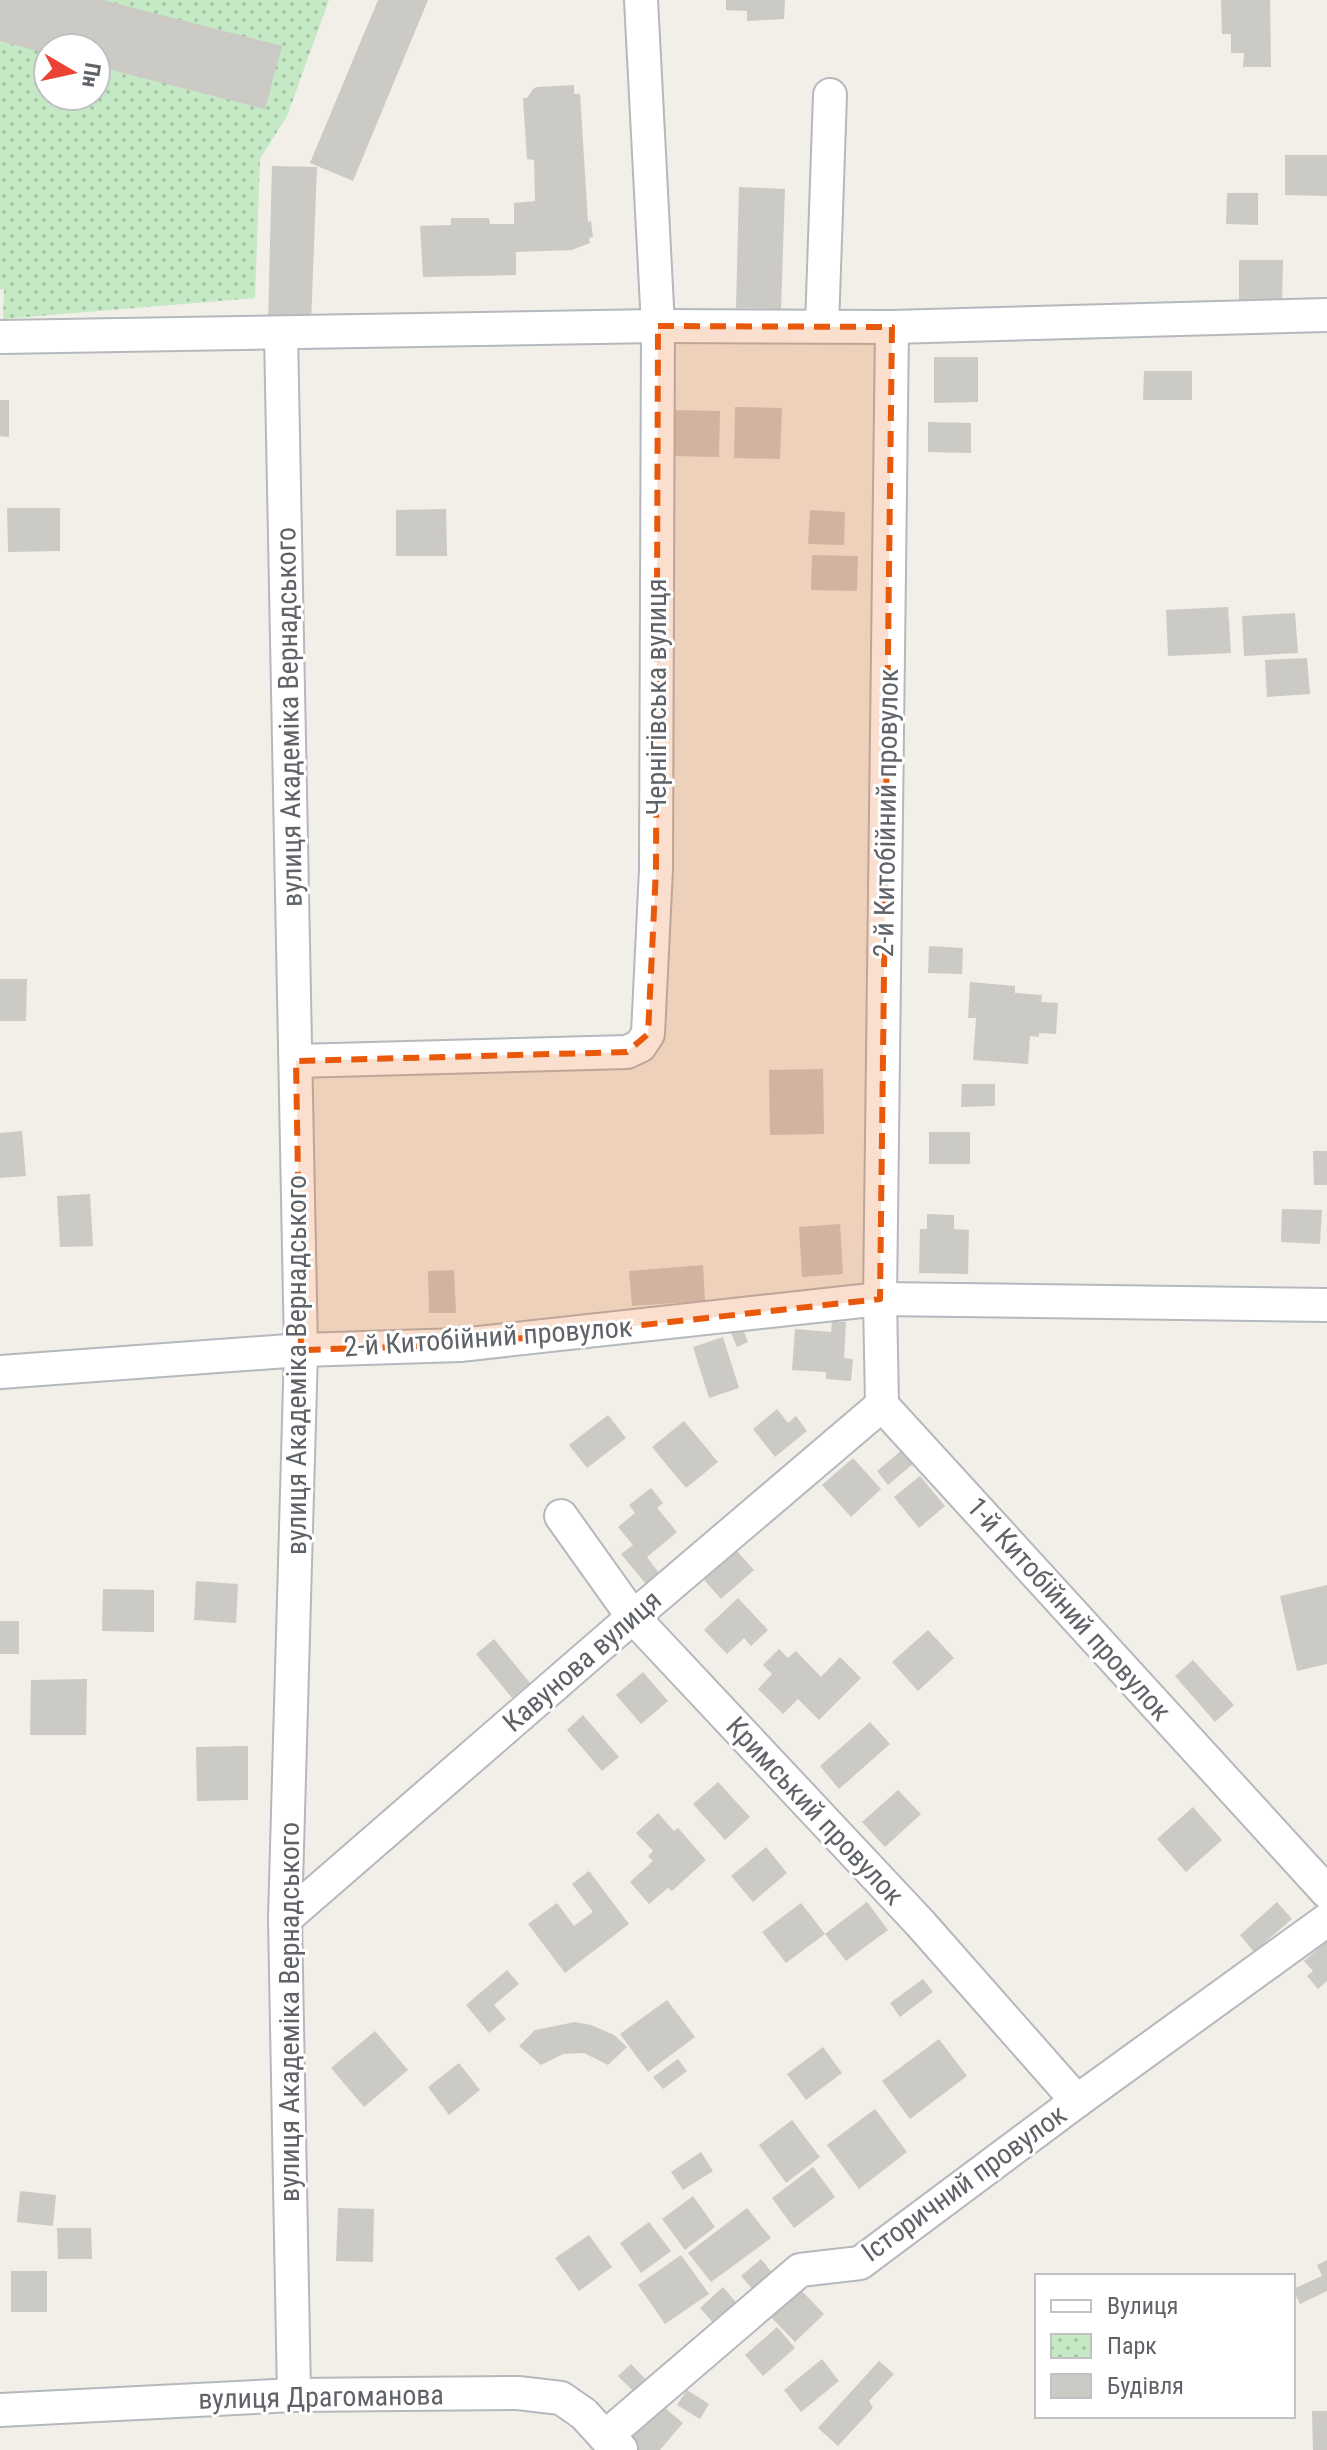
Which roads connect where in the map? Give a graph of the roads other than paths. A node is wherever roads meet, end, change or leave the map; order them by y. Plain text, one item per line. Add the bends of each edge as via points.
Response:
1 (641, 0) edge
2 (830, 95) dead end
3 (1327, 315) edge
4 (658, 326) junction
5 (822, 326) junction
6 (892, 327) junction
7 (281, 334) junction
8 (0, 337) edge
9 (296, 1061) junction
10 (880, 1299) junction
11 (1327, 1305) edge
12 (301, 1350) junction
13 (0, 1372) edge
14 (882, 1405) junction
15 (561, 1516) dead end
16 (633, 1617) junction
17 (1327, 1892) edge
18 (285, 1919) junction
19 (1327, 1920) edge
20 (1077, 2101) junction
21 (294, 2395) junction
22 (0, 2410) edge
23 (614, 2443) edge

1 - 4 street, Чернігівська вулиця
2 - 5 street
3 - 6 street
4 - 5 street
4 - 7 street
4 - 9 street, Чернігівська вулиця via 656,869 645,1041 627,1052
5 - 6 street
6 - 10 street, 2-й Китобійний провулок
7 - 8 street
7 - 9 street, вулиця Академіка Вернадського
9 - 12 street, вулиця Академіка Вернадського
10 - 11 street, 2-й Китобійний провулок
10 - 12 street, 2-й Китобійний провулок via 460,1345
10 - 14 street
12 - 13 street, 2-й Китобійний провулок
12 - 18 street, вулиця Академіка Вернадського
14 - 16 street, Кавунова вулиця
14 - 17 street, 1-й Китобійний провулок
15 - 16 street, Кримський провулок
16 - 18 street, Кавунова вулиця
16 - 20 street, Кримський провулок via 920,1923
18 - 21 street, вулиця Академіка Вернадського
19 - 20 street, Історичний провулок
20 - 23 street, Історичний провулок via 860,2263 800,2270
21 - 22 street, вулиця Драгоманова
21 - 23 street, вулиця Драгоманова via 518,2393 561,2398

